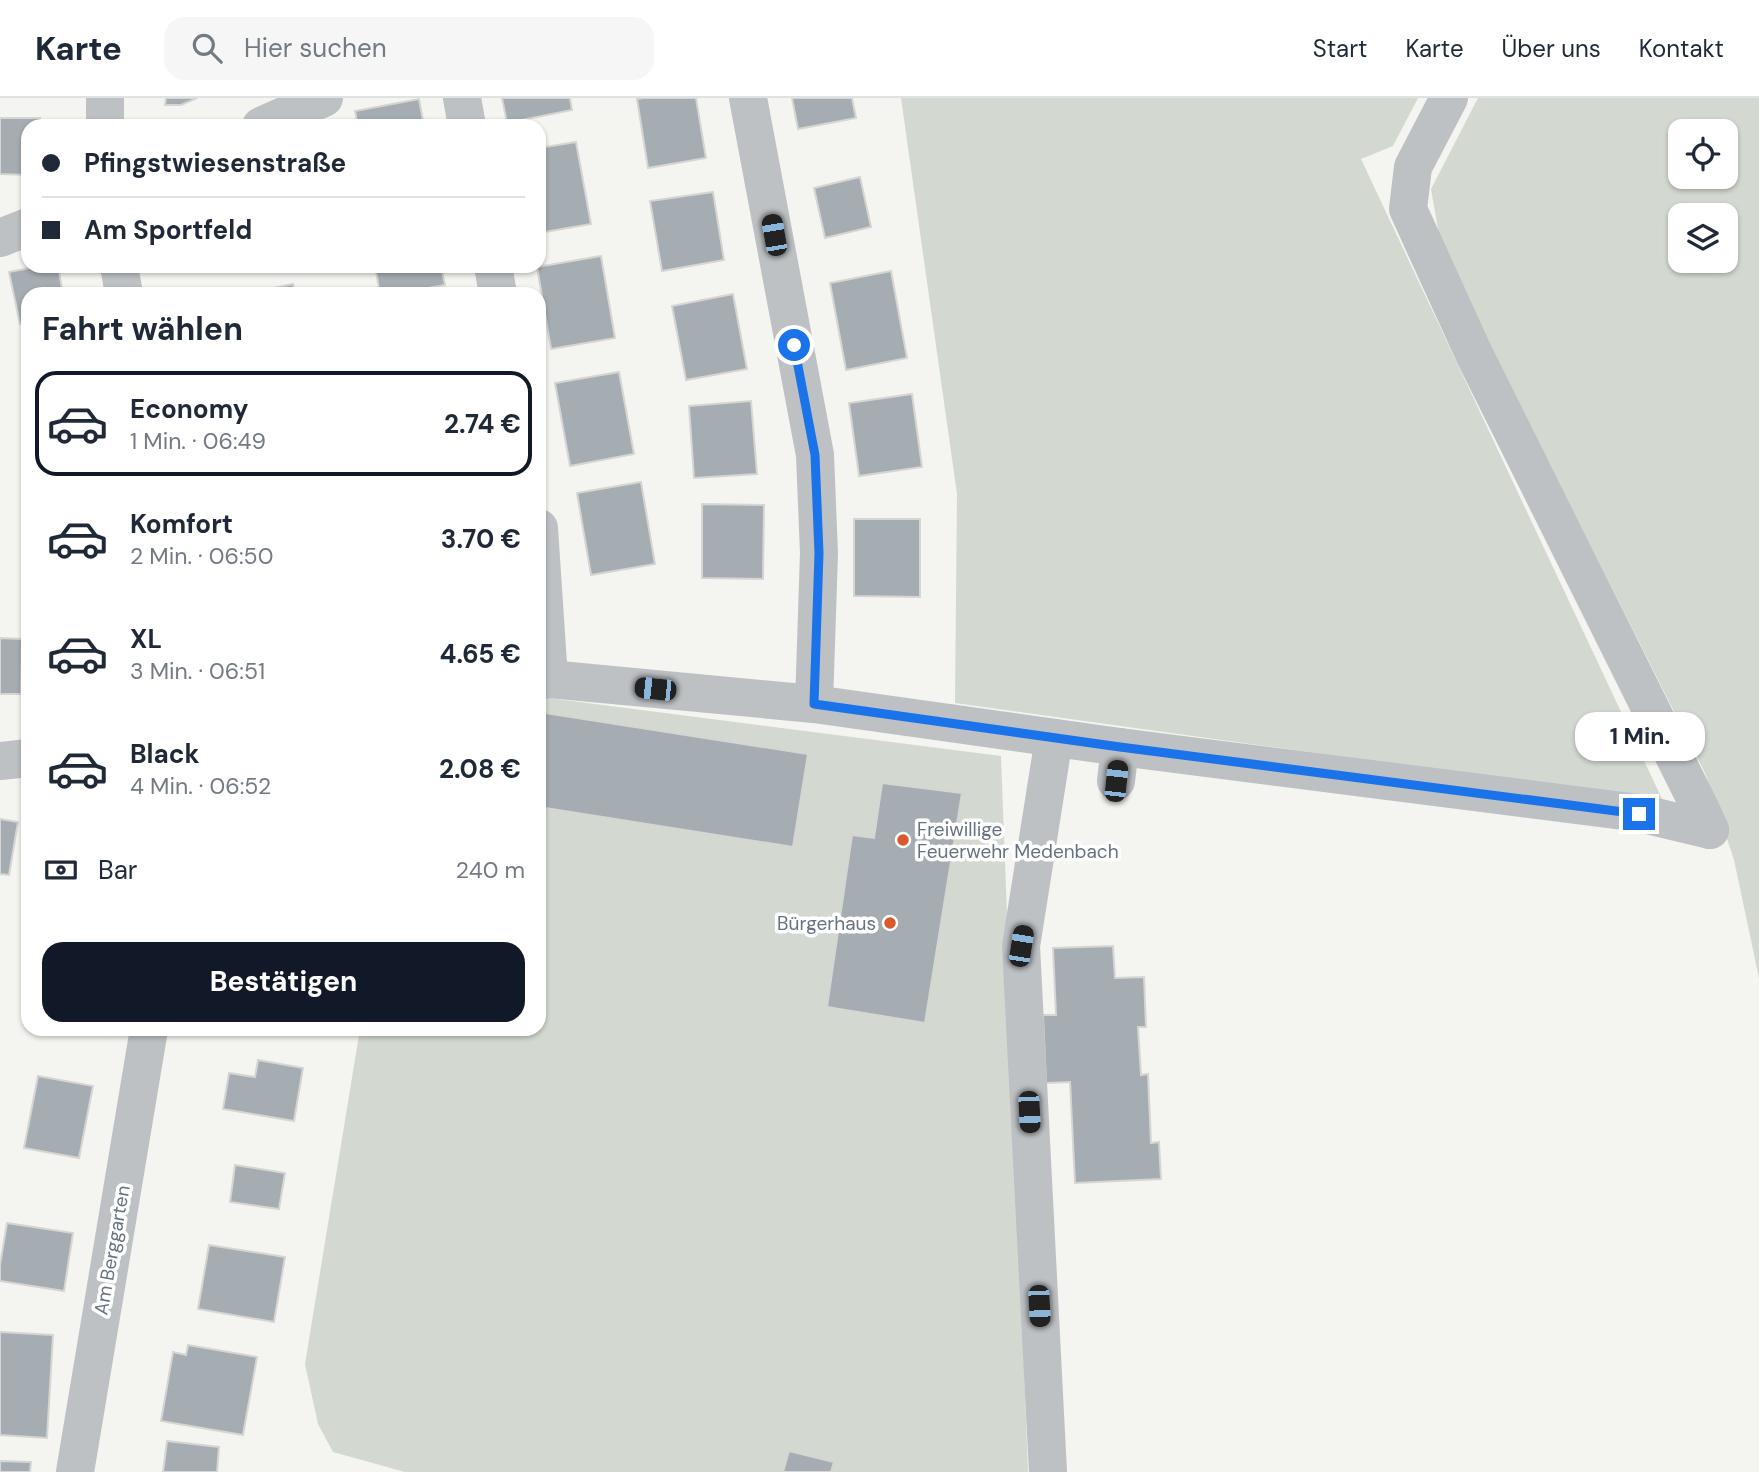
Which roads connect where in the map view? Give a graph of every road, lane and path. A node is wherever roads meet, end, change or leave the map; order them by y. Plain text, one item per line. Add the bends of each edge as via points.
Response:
1 (105, 98) edge
2 (324, 98) edge
3 (462, 98) edge
4 (748, 98) edge
5 (1449, 98) edge
6 (105, 119) edge
7 (277, 119) edge
8 (466, 119) edge
9 (21, 230) edge
10 (0, 238) edge
11 (546, 680) edge
12 (814, 704) junction
13 (1054, 737) junction
14 (21, 759) edge
15 (0, 761) edge
16 (148, 1036) edge
17 (75, 1472) edge
18 (1048, 1472) edge

1 - 6 street
2 - 7 street
3 - 8 street
4 - 12 street via 815,455 819,553
5 - 13 street via 1413,167 1408,209 1474,354 1710,830 1639,814 1118,764
9 - 10 street
11 - 12 street
12 - 13 street
13 - 18 street via 1021,946
14 - 15 street
16 - 17 street, Am Berggarten

